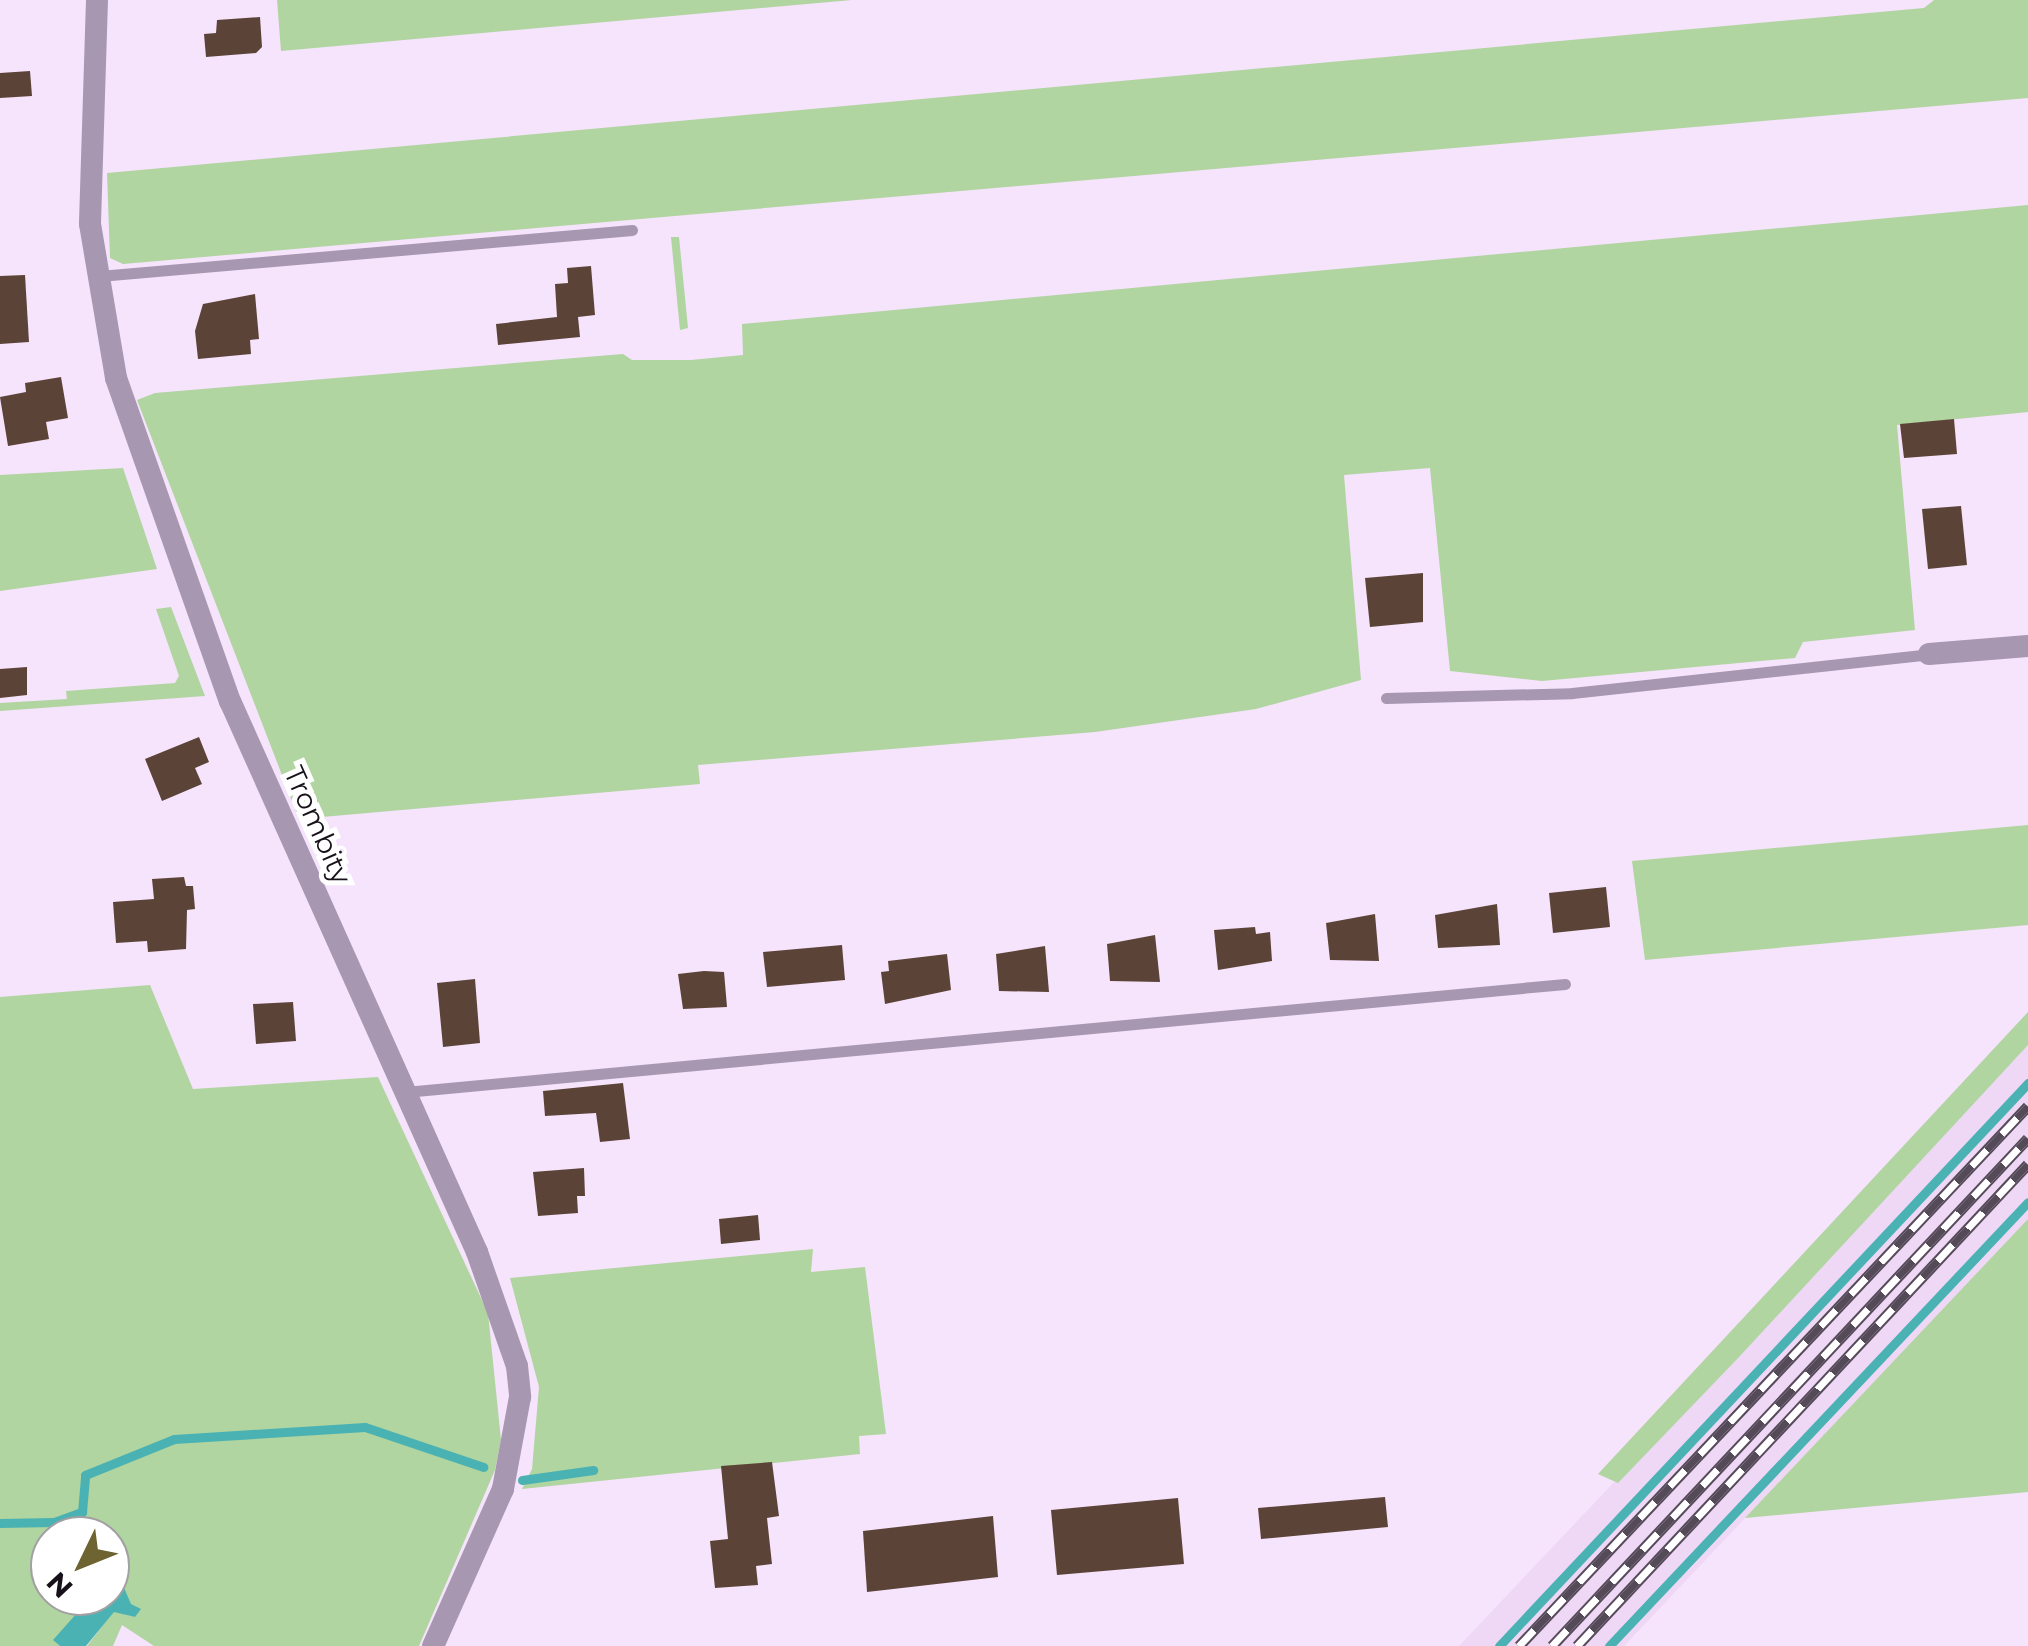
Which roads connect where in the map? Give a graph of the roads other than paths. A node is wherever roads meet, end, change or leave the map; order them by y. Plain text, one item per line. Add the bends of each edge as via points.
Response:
1 (97, 0) edge
2 (632, 230) dead end
3 (94, 276) junction
4 (2028, 646) edge
5 (1929, 654) joint
6 (1386, 698) dead end
7 (1565, 984) dead end
8 (405, 1092) junction
9 (433, 1646) edge

1 - 3 street, Trombity
2 - 3 lane
3 - 8 street, Trombity via 116,378 210,649
4 - 5 street
5 - 6 lane via 1572,693
7 - 8 lane
8 - 9 street, Trombity via 495,1295 520,1397 503,1489

